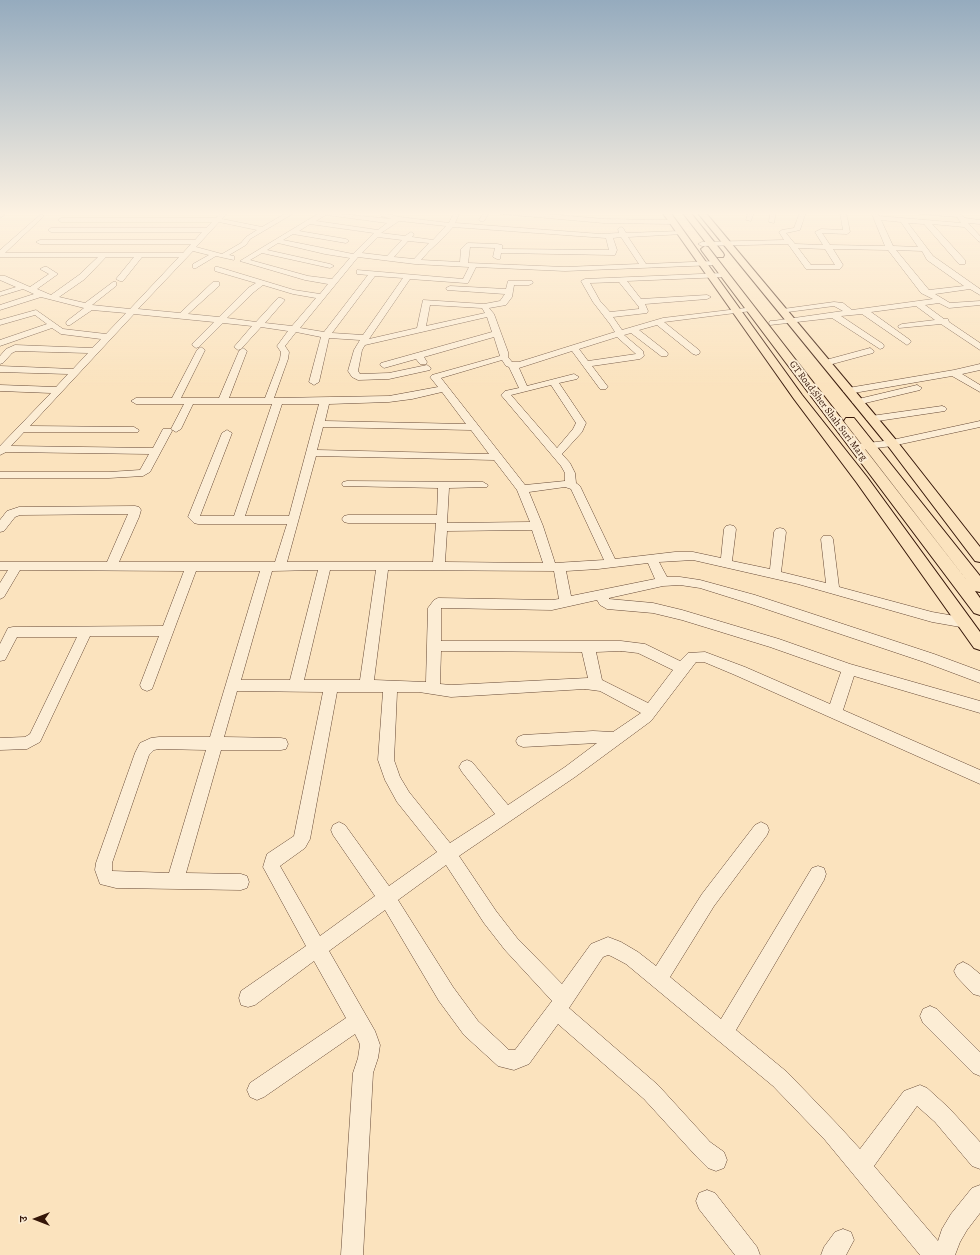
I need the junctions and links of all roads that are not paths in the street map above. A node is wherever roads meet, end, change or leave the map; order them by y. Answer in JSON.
{"nodes":[{"id":1,"x":48,"y":271,"type":"edge"},
{"id":2,"x":88,"y":271,"type":"edge"},
{"id":3,"x":127,"y":271,"type":"edge"},
{"id":4,"x":170,"y":271,"type":"edge"},
{"id":5,"x":223,"y":271,"type":"edge"},
{"id":6,"x":280,"y":271,"type":"edge"},
{"id":7,"x":343,"y":271,"type":"edge"},
{"id":8,"x":471,"y":271,"type":"edge"},
{"id":9,"x":708,"y":271,"type":"edge"},
{"id":10,"x":721,"y":271,"type":"edge"},
{"id":11,"x":729,"y":271,"type":"edge"},
{"id":12,"x":748,"y":271,"type":"edge"},
{"id":13,"x":907,"y":271,"type":"edge"},
{"id":14,"x":947,"y":271,"type":"edge"},
{"id":15,"x":360,"y":272,"type":"dead end"},
{"id":16,"x":373,"y":273,"type":"junction"},
{"id":17,"x":724,"y":275,"type":"junction"},
{"id":18,"x":408,"y":276,"type":"junction"},
{"id":19,"x":711,"y":276,"type":"junction"},
{"id":20,"x":2,"y":278,"type":"dead end"},
{"id":21,"x":120,"y":279,"type":"dead end"},
{"id":22,"x":622,"y":280,"type":"junction"},
{"id":23,"x":465,"y":281,"type":"junction"},
{"id":24,"x":333,"y":282,"type":"junction"},
{"id":25,"x":262,"y":283,"type":"junction"},
{"id":26,"x":529,"y":283,"type":"dead end"},
{"id":27,"x":113,"y":284,"type":"dead end"},
{"id":28,"x":216,"y":284,"type":"dead end"},
{"id":29,"x":402,"y":284,"type":"junction"},
{"id":30,"x":23,"y":287,"type":"junction"},
{"id":31,"x":971,"y":287,"type":"junction"},
{"id":32,"x":461,"y":289,"type":"junction"},
{"id":33,"x":31,"y":290,"type":"junction"},
{"id":34,"x":509,"y":292,"type":"junction"},
{"id":35,"x":927,"y":293,"type":"junction"},
{"id":36,"x":980,"y":293,"type":"edge"},
{"id":37,"x":0,"y":294,"type":"edge"},
{"id":38,"x":41,"y":294,"type":"junction"},
{"id":39,"x":320,"y":296,"type":"junction"},
{"id":40,"x":707,"y":297,"type":"dead end"},
{"id":41,"x":53,"y":298,"type":"junction"},
{"id":42,"x":281,"y":300,"type":"dead end"},
{"id":43,"x":939,"y":301,"type":"junction"},
{"id":44,"x":639,"y":302,"type":"junction"},
{"id":45,"x":980,"y":303,"type":"edge"},
{"id":46,"x":918,"y":304,"type":"junction"},
{"id":47,"x":88,"y":306,"type":"junction"},
{"id":48,"x":484,"y":306,"type":"junction"},
{"id":49,"x":0,"y":308,"type":"edge"},
{"id":50,"x":751,"y":309,"type":"junction"},
{"id":51,"x":736,"y":310,"type":"junction"},
{"id":52,"x":133,"y":311,"type":"junction"},
{"id":53,"x":783,"y":311,"type":"junction"},
{"id":54,"x":865,"y":312,"type":"junction"},
{"id":55,"x":851,"y":313,"type":"junction"},
{"id":56,"x":490,"y":314,"type":"junction"},
{"id":57,"x":183,"y":315,"type":"junction"},
{"id":58,"x":608,"y":315,"type":"junction"},
{"id":59,"x":835,"y":316,"type":"junction"},
{"id":60,"x":221,"y":320,"type":"junction"},
{"id":61,"x":791,"y":321,"type":"junction"},
{"id":62,"x":945,"y":321,"type":"junction"},
{"id":63,"x":659,"y":322,"type":"junction"},
{"id":64,"x":0,"y":323,"type":"edge"},
{"id":65,"x":70,"y":323,"type":"dead end"},
{"id":66,"x":773,"y":323,"type":"junction"},
{"id":67,"x":258,"y":324,"type":"junction"},
{"id":68,"x":53,"y":325,"type":"junction"},
{"id":69,"x":902,"y":326,"type":"dead end"},
{"id":70,"x":294,"y":328,"type":"junction"},
{"id":71,"x":421,"y":329,"type":"junction"},
{"id":72,"x":633,"y":330,"type":"junction"},
{"id":73,"x":497,"y":333,"type":"junction"},
{"id":74,"x":326,"y":334,"type":"junction"},
{"id":75,"x":621,"y":334,"type":"junction"},
{"id":76,"x":108,"y":337,"type":"junction"},
{"id":77,"x":364,"y":340,"type":"junction"},
{"id":78,"x":908,"y":342,"type":"dead end"},
{"id":79,"x":0,"y":343,"type":"edge"},
{"id":80,"x":880,"y":346,"type":"dead end"},
{"id":81,"x":980,"y":347,"type":"edge"},
{"id":82,"x":574,"y":348,"type":"junction"},
{"id":83,"x":95,"y":351,"type":"junction"},
{"id":84,"x":870,"y":351,"type":"dead end"},
{"id":85,"x":696,"y":352,"type":"dead end"},
{"id":86,"x":664,"y":354,"type":"dead end"},
{"id":87,"x":418,"y":356,"type":"junction"},
{"id":88,"x":504,"y":357,"type":"junction"},
{"id":89,"x":0,"y":361,"type":"edge"},
{"id":90,"x":825,"y":363,"type":"junction"},
{"id":91,"x":586,"y":364,"type":"junction"},
{"id":92,"x":513,"y":365,"type":"junction"},
{"id":93,"x":384,"y":366,"type":"dead end"},
{"id":94,"x":980,"y":367,"type":"edge"},
{"id":95,"x":427,"y":368,"type":"junction"},
{"id":96,"x":0,"y":369,"type":"edge"},
{"id":97,"x":75,"y":372,"type":"junction"},
{"id":98,"x":954,"y":373,"type":"junction"},
{"id":99,"x":435,"y":377,"type":"junction"},
{"id":100,"x":574,"y":377,"type":"dead end"},
{"id":101,"x":314,"y":382,"type":"dead end"},
{"id":102,"x":554,"y":382,"type":"junction"},
{"id":103,"x":603,"y":387,"type":"dead end"},
{"id":104,"x":0,"y":388,"type":"edge"},
{"id":105,"x":917,"y":388,"type":"dead end"},
{"id":106,"x":443,"y":389,"type":"junction"},
{"id":107,"x":524,"y":389,"type":"junction"},
{"id":108,"x":980,"y":389,"type":"edge"},
{"id":109,"x":58,"y":390,"type":"junction"},
{"id":110,"x":848,"y":391,"type":"junction"},
{"id":111,"x":136,"y":400,"type":"dead end"},
{"id":112,"x":175,"y":401,"type":"junction"},
{"id":113,"x":190,"y":401,"type":"junction"},
{"id":114,"x":223,"y":401,"type":"junction"},
{"id":115,"x":273,"y":401,"type":"junction"},
{"id":116,"x":326,"y":401,"type":"junction"},
{"id":117,"x":857,"y":402,"type":"junction"},
{"id":118,"x":942,"y":410,"type":"dead end"},
{"id":119,"x":871,"y":419,"type":"junction"},
{"id":120,"x":320,"y":424,"type":"junction"},
{"id":121,"x":980,"y":424,"type":"edge"},
{"id":122,"x":474,"y":427,"type":"junction"},
{"id":123,"x":21,"y":429,"type":"junction"},
{"id":124,"x":134,"y":430,"type":"dead end"},
{"id":125,"x":227,"y":433,"type":"dead end"},
{"id":126,"x":892,"y":443,"type":"junction"},
{"id":127,"x":869,"y":446,"type":"junction"},
{"id":128,"x":856,"y":447,"type":"junction"},
{"id":129,"x":1,"y":451,"type":"edge"},
{"id":130,"x":157,"y":451,"type":"junction"},
{"id":131,"x":312,"y":453,"type":"junction"},
{"id":132,"x":557,"y":454,"type":"junction"},
{"id":133,"x":497,"y":457,"type":"junction"},
{"id":134,"x":0,"y":475,"type":"edge"},
{"id":135,"x":347,"y":484,"type":"dead end"},
{"id":136,"x":571,"y":484,"type":"junction"},
{"id":137,"x":444,"y":485,"type":"junction"},
{"id":138,"x":483,"y":485,"type":"dead end"},
{"id":139,"x":522,"y":489,"type":"junction"},
{"id":140,"x":348,"y":519,"type":"dead end"},
{"id":141,"x":238,"y":520,"type":"junction"},
{"id":142,"x":294,"y":520,"type":"junction"},
{"id":143,"x":441,"y":523,"type":"junction"},
{"id":144,"x":537,"y":526,"type":"junction"},
{"id":145,"x":0,"y":528,"type":"edge"},
{"id":146,"x":730,"y":529,"type":"dead end"},
{"id":147,"x":780,"y":532,"type":"dead end"},
{"id":148,"x":827,"y":539,"type":"dead end"},
{"id":149,"x":980,"y":557,"type":"edge"},
{"id":150,"x":651,"y":558,"type":"junction"},
{"id":151,"x":611,"y":563,"type":"junction"},
{"id":152,"x":726,"y":563,"type":"junction"},
{"id":153,"x":0,"y":566,"type":"edge"},
{"id":154,"x":16,"y":566,"type":"junction"},
{"id":155,"x":274,"y":566,"type":"junction"},
{"id":156,"x":325,"y":566,"type":"junction"},
{"id":157,"x":383,"y":566,"type":"junction"},
{"id":158,"x":111,"y":567,"type":"junction"},
{"id":159,"x":192,"y":567,"type":"junction"},
{"id":160,"x":439,"y":567,"type":"junction"},
{"id":161,"x":554,"y":567,"type":"junction"},
{"id":162,"x":775,"y":574,"type":"junction"},
{"id":163,"x":663,"y":582,"type":"junction"},
{"id":164,"x":980,"y":587,"type":"edge"},
{"id":165,"x":833,"y":590,"type":"junction"},
{"id":166,"x":0,"y":594,"type":"edge"},
{"id":167,"x":601,"y":594,"type":"junction"},
{"id":168,"x":566,"y":603,"type":"junction"},
{"id":169,"x":980,"y":609,"type":"edge"},
{"id":170,"x":966,"y":623,"type":"junction"},
{"id":171,"x":167,"y":631,"type":"junction"},
{"id":172,"x":0,"y":632,"type":"edge"},
{"id":173,"x":14,"y":632,"type":"junction"},
{"id":174,"x":86,"y":632,"type":"junction"},
{"id":175,"x":980,"y":644,"type":"edge"},
{"id":176,"x":434,"y":646,"type":"junction"},
{"id":177,"x":588,"y":647,"type":"junction"},
{"id":178,"x":0,"y":656,"type":"edge"},
{"id":179,"x":682,"y":668,"type":"junction"},
{"id":180,"x":849,"y":669,"type":"junction"},
{"id":181,"x":980,"y":677,"type":"edge"},
{"id":182,"x":147,"y":684,"type":"dead end"},
{"id":183,"x":596,"y":684,"type":"junction"},
{"id":184,"x":232,"y":685,"type":"junction"},
{"id":185,"x":296,"y":686,"type":"junction"},
{"id":186,"x":331,"y":686,"type":"junction"},
{"id":187,"x":366,"y":686,"type":"junction"},
{"id":188,"x":390,"y":686,"type":"junction"},
{"id":189,"x":433,"y":688,"type":"junction"},
{"id":190,"x":980,"y":707,"type":"edge"},
{"id":191,"x":650,"y":711,"type":"junction"},
{"id":192,"x":835,"y":712,"type":"junction"},
{"id":193,"x":615,"y":738,"type":"junction"},
{"id":194,"x":523,"y":741,"type":"dead end"},
{"id":195,"x":0,"y":744,"type":"edge"},
{"id":196,"x":214,"y":744,"type":"junction"},
{"id":197,"x":281,"y":744,"type":"dead end"},
{"id":198,"x":467,"y":767,"type":"dead end"},
{"id":199,"x":980,"y":777,"type":"edge"},
{"id":200,"x":506,"y":815,"type":"junction"},
{"id":201,"x":340,"y":830,"type":"dead end"},
{"id":202,"x":761,"y":830,"type":"dead end"},
{"id":203,"x":448,"y":854,"type":"junction"},
{"id":204,"x":818,"y":874,"type":"dead end"},
{"id":205,"x":175,"y":880,"type":"junction"},
{"id":206,"x":241,"y":882,"type":"dead end"},
{"id":207,"x":387,"y":898,"type":"junction"},
{"id":208,"x":318,"y":947,"type":"junction"},
{"id":209,"x":963,"y":971,"type":"dead end"},
{"id":210,"x":658,"y":979,"type":"junction"},
{"id":211,"x":980,"y":987,"type":"edge"},
{"id":212,"x":248,"y":998,"type":"dead end"},
{"id":213,"x":560,"y":1005,"type":"junction"},
{"id":214,"x":930,"y":1016,"type":"dead end"},
{"id":215,"x":358,"y":1021,"type":"junction"},
{"id":216,"x":724,"y":1032,"type":"junction"},
{"id":217,"x":980,"y":1066,"type":"edge"},
{"id":218,"x":257,"y":1090,"type":"dead end"},
{"id":219,"x":980,"y":1158,"type":"edge"},
{"id":220,"x":716,"y":1160,"type":"dead end"},
{"id":221,"x":861,"y":1165,"type":"junction"},
{"id":222,"x":980,"y":1196,"type":"edge"},
{"id":223,"x":707,"y":1201,"type":"dead end"},
{"id":224,"x":352,"y":1255,"type":"edge"},
{"id":225,"x":749,"y":1255,"type":"edge"},
{"id":226,"x":935,"y":1255,"type":"edge"},
{"id":227,"x":944,"y":1255,"type":"edge"}],
"edges":[{"from":1,"to":33,"type":"street"},
{"from":2,"to":41,"type":"street"},
{"from":3,"to":21,"type":"street"},
{"from":4,"to":52,"type":"street"},
{"from":5,"to":25,"type":"street"},
{"from":6,"to":24,"type":"street"},
{"from":7,"to":24,"type":"street"},
{"from":8,"to":23,"type":"street"},
{"from":9,"to":19,"type":"main road"},
{"from":10,"to":17,"type":"main road","name":"GT Road;Sher Shah Suri Marg"},
{"from":11,"to":66,"type":"main road","name":"GT Road;Sher Shah Suri Marg"},
{"from":12,"to":53,"type":"main road"},
{"from":13,"to":35,"type":"street"},
{"from":14,"to":31,"type":"street"},
{"from":15,"to":16,"type":"street"},
{"from":16,"to":18,"type":"street"},
{"from":16,"to":74,"type":"street"},
{"from":17,"to":19,"type":"street"},
{"from":17,"to":50,"type":"main road","name":"GT Road;Sher Shah Suri Marg"},
{"from":18,"to":23,"type":"street"},
{"from":18,"to":29,"type":"street"},
{"from":19,"to":22,"type":"street"},
{"from":19,"to":51,"type":"main road"},
{"from":20,"to":30,"type":"street"},
{"from":22,"to":44,"type":"street"},
{"from":22,"to":58,"type":"street"},
{"from":23,"to":32,"type":"street"},
{"from":24,"to":39,"type":"street"},
{"from":25,"to":39,"type":"street"},
{"from":25,"to":60,"type":"street"},
{"from":26,"to":34,"type":"street"},
{"from":27,"to":47,"type":"street"},
{"from":28,"to":57,"type":"street"},
{"from":29,"to":32,"type":"street"},
{"from":29,"to":77,"type":"street"},
{"from":30,"to":33,"type":"street"},
{"from":30,"to":37,"type":"street"},
{"from":31,"to":35,"type":"street"},
{"from":31,"to":36,"type":"street"},
{"from":32,"to":34,"type":"street"},
{"from":33,"to":38,"type":"street"},
{"from":34,"to":48,"type":"street"},
{"from":35,"to":43,"type":"street"},
{"from":38,"to":41,"type":"street"},
{"from":38,"to":49,"type":"street"},
{"from":39,"to":70,"type":"street"},
{"from":40,"to":44,"type":"street"},
{"from":41,"to":47,"type":"street"},
{"from":42,"to":67,"type":"street"},
{"from":43,"to":45,"type":"street"},
{"from":43,"to":46,"type":"street"},
{"from":44,"to":58,"type":"street"},
{"from":46,"to":54,"type":"street"},
{"from":46,"to":62,"type":"street"},
{"from":47,"to":52,"type":"street"},
{"from":47,"to":65,"type":"street"},
{"from":48,"to":56,"type":"street"},
{"from":48,"to":71,"type":"street"},
{"from":50,"to":51,"type":"street"},
{"from":50,"to":128,"type":"main road","name":"GT Road;Sher Shah Suri Marg"},
{"from":51,"to":63,"type":"street"},
{"from":51,"to":170,"type":"main road"},
{"from":52,"to":57,"type":"street"},
{"from":52,"to":76,"type":"street"},
{"from":53,"to":55,"type":"street"},
{"from":53,"to":61,"type":"main road"},
{"from":54,"to":55,"type":"street"},
{"from":54,"to":78,"type":"street"},
{"from":55,"to":59,"type":"street"},
{"from":56,"to":71,"type":"street"},
{"from":56,"to":73,"type":"street"},
{"from":57,"to":60,"type":"street"},
{"from":58,"to":75,"type":"street"},
{"from":59,"to":61,"type":"street"},
{"from":59,"to":80,"type":"street"},
{"from":60,"to":67,"type":"street"},
{"from":60,"to":112,"type":"street"},
{"from":61,"to":66,"type":"street"},
{"from":61,"to":90,"type":"main road"},
{"from":62,"to":69,"type":"street"},
{"from":62,"to":81,"type":"street"},
{"from":63,"to":72,"type":"street"},
{"from":63,"to":85,"type":"street"},
{"from":64,"to":68,"type":"street"},
{"from":66,"to":127,"type":"main road","name":"GT Road;Sher Shah Suri Marg"},
{"from":67,"to":70,"type":"street"},
{"from":67,"to":114,"type":"street"},
{"from":68,"to":76,"type":"street"},
{"from":68,"to":79,"type":"street"},
{"from":70,"to":74,"type":"street"},
{"from":70,"to":115,"type":"street"},
{"from":71,"to":77,"type":"street"},
{"from":72,"to":75,"type":"street"},
{"from":72,"to":86,"type":"street"},
{"from":73,"to":87,"type":"street"},
{"from":73,"to":88,"type":"street"},
{"from":74,"to":77,"type":"street"},
{"from":74,"to":101,"type":"street"},
{"from":75,"to":82,"type":"street"},
{"from":75,"to":91,"type":"street"},
{"from":76,"to":83,"type":"street"},
{"from":77,"to":95,"type":"street"},
{"from":82,"to":91,"type":"street"},
{"from":82,"to":92,"type":"street"},
{"from":83,"to":89,"type":"street"},
{"from":83,"to":97,"type":"street"},
{"from":84,"to":90,"type":"street"},
{"from":87,"to":93,"type":"street"},
{"from":87,"to":95,"type":"street"},
{"from":88,"to":92,"type":"street"},
{"from":88,"to":99,"type":"street"},
{"from":90,"to":110,"type":"main road"},
{"from":91,"to":103,"type":"street"},
{"from":92,"to":107,"type":"street"},
{"from":94,"to":98,"type":"street"},
{"from":95,"to":99,"type":"street"},
{"from":96,"to":97,"type":"street"},
{"from":97,"to":109,"type":"street"},
{"from":98,"to":108,"type":"street"},
{"from":98,"to":110,"type":"street"},
{"from":99,"to":106,"type":"street"},
{"from":100,"to":102,"type":"street"},
{"from":102,"to":107,"type":"street"},
{"from":102,"to":132,"type":"street"},
{"from":104,"to":109,"type":"street"},
{"from":105,"to":117,"type":"street"},
{"from":106,"to":116,"type":"street"},
{"from":106,"to":122,"type":"street"},
{"from":107,"to":132,"type":"street"},
{"from":109,"to":123,"type":"street"},
{"from":110,"to":117,"type":"main road"},
{"from":111,"to":112,"type":"street"},
{"from":112,"to":113,"type":"street"},
{"from":113,"to":114,"type":"street"},
{"from":113,"to":130,"type":"street"},
{"from":114,"to":115,"type":"street"},
{"from":115,"to":116,"type":"street"},
{"from":115,"to":141,"type":"street"},
{"from":116,"to":120,"type":"street"},
{"from":117,"to":119,"type":"main road"},
{"from":118,"to":119,"type":"street"},
{"from":119,"to":126,"type":"main road"},
{"from":120,"to":122,"type":"street"},
{"from":120,"to":131,"type":"street"},
{"from":121,"to":126,"type":"street"},
{"from":122,"to":133,"type":"street"},
{"from":123,"to":124,"type":"street"},
{"from":123,"to":129,"type":"street"},
{"from":125,"to":141,"type":"street"},
{"from":126,"to":127,"type":"street"},
{"from":126,"to":149,"type":"main road"},
{"from":127,"to":128,"type":"street"},
{"from":127,"to":164,"type":"main road","name":"GT Road;Sher Shah Suri Marg"},
{"from":128,"to":169,"type":"main road","name":"GT Road;Sher Shah Suri Marg"},
{"from":129,"to":130,"type":"street"},
{"from":130,"to":134,"type":"street"},
{"from":131,"to":133,"type":"street"},
{"from":131,"to":142,"type":"street"},
{"from":132,"to":136,"type":"street"},
{"from":133,"to":139,"type":"street"},
{"from":135,"to":137,"type":"street"},
{"from":136,"to":139,"type":"street"},
{"from":136,"to":151,"type":"street"},
{"from":137,"to":138,"type":"street"},
{"from":137,"to":143,"type":"street"},
{"from":139,"to":144,"type":"street"},
{"from":140,"to":143,"type":"street"},
{"from":141,"to":142,"type":"street"},
{"from":142,"to":155,"type":"street"},
{"from":143,"to":144,"type":"street"},
{"from":143,"to":160,"type":"street"},
{"from":144,"to":161,"type":"street"},
{"from":145,"to":158,"type":"street"},
{"from":146,"to":152,"type":"street"},
{"from":147,"to":162,"type":"street"},
{"from":148,"to":165,"type":"street"},
{"from":150,"to":151,"type":"street"},
{"from":150,"to":152,"type":"street"},
{"from":150,"to":163,"type":"street"},
{"from":151,"to":161,"type":"street"},
{"from":152,"to":162,"type":"street"},
{"from":153,"to":154,"type":"street"},
{"from":154,"to":158,"type":"street"},
{"from":154,"to":166,"type":"street"},
{"from":155,"to":156,"type":"street"},
{"from":155,"to":159,"type":"street"},
{"from":155,"to":184,"type":"street"},
{"from":156,"to":157,"type":"street"},
{"from":156,"to":185,"type":"street"},
{"from":157,"to":160,"type":"street"},
{"from":157,"to":187,"type":"street"},
{"from":158,"to":159,"type":"street"},
{"from":159,"to":171,"type":"street"},
{"from":160,"to":161,"type":"street"},
{"from":161,"to":168,"type":"street"},
{"from":162,"to":165,"type":"street"},
{"from":163,"to":167,"type":"street"},
{"from":163,"to":181,"type":"street"},
{"from":165,"to":170,"type":"street"},
{"from":167,"to":168,"type":"street"},
{"from":167,"to":180,"type":"street"},
{"from":168,"to":176,"type":"street"},
{"from":170,"to":175,"type":"main road"},
{"from":171,"to":174,"type":"street"},
{"from":171,"to":182,"type":"street"},
{"from":172,"to":173,"type":"street"},
{"from":173,"to":174,"type":"street"},
{"from":173,"to":178,"type":"street"},
{"from":174,"to":195,"type":"street"},
{"from":176,"to":177,"type":"street"},
{"from":176,"to":189,"type":"street"},
{"from":177,"to":179,"type":"street"},
{"from":177,"to":183,"type":"street"},
{"from":179,"to":191,"type":"street"},
{"from":179,"to":192,"type":"street"},
{"from":180,"to":190,"type":"street"},
{"from":180,"to":192,"type":"street"},
{"from":183,"to":189,"type":"street"},
{"from":183,"to":191,"type":"street"},
{"from":184,"to":185,"type":"street"},
{"from":184,"to":196,"type":"street"},
{"from":185,"to":186,"type":"street"},
{"from":186,"to":187,"type":"street"},
{"from":186,"to":208,"type":"street"},
{"from":187,"to":188,"type":"street"},
{"from":188,"to":189,"type":"street"},
{"from":188,"to":203,"type":"street"},
{"from":191,"to":193,"type":"street"},
{"from":192,"to":199,"type":"street"},
{"from":193,"to":194,"type":"street"},
{"from":193,"to":200,"type":"street"},
{"from":196,"to":197,"type":"street"},
{"from":196,"to":205,"type":"street"},
{"from":196,"to":205,"type":"street"},
{"from":198,"to":200,"type":"street"},
{"from":200,"to":203,"type":"street"},
{"from":201,"to":207,"type":"street"},
{"from":202,"to":210,"type":"street"},
{"from":203,"to":207,"type":"street"},
{"from":203,"to":213,"type":"street"},
{"from":204,"to":216,"type":"street"},
{"from":205,"to":206,"type":"street"},
{"from":207,"to":208,"type":"street"},
{"from":207,"to":213,"type":"street"},
{"from":208,"to":212,"type":"street"},
{"from":208,"to":215,"type":"street"},
{"from":209,"to":211,"type":"street"},
{"from":210,"to":213,"type":"street"},
{"from":210,"to":216,"type":"street"},
{"from":213,"to":220,"type":"street"},
{"from":214,"to":217,"type":"street"},
{"from":215,"to":218,"type":"street"},
{"from":215,"to":224,"type":"street"},
{"from":216,"to":221,"type":"street"},
{"from":219,"to":221,"type":"street"},
{"from":221,"to":226,"type":"street"},
{"from":222,"to":227,"type":"street"},
{"from":223,"to":225,"type":"street"}]}
